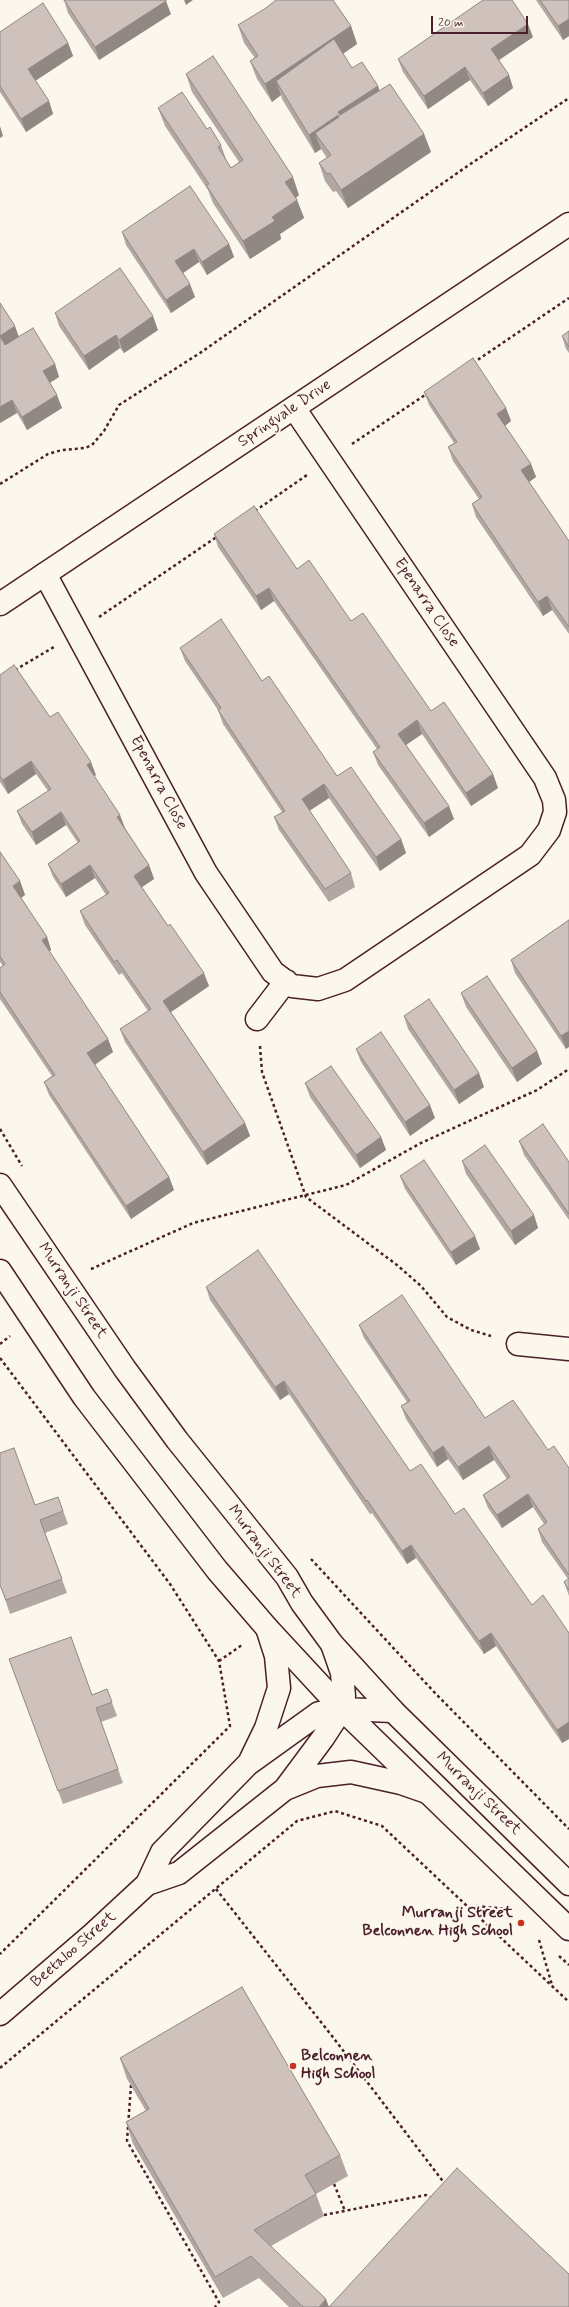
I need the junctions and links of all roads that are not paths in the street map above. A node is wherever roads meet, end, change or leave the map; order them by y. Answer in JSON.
{"nodes":[{"id":1,"x":569,"y":224,"type":"edge"},
{"id":2,"x":294,"y":408,"type":"junction"},
{"id":3,"x":45,"y":574,"type":"junction"},
{"id":4,"x":0,"y":604,"type":"edge"},
{"id":5,"x":561,"y":800,"type":"edge"},
{"id":6,"x":286,"y":981,"type":"junction"},
{"id":7,"x":257,"y":1020,"type":"road end"},
{"id":8,"x":0,"y":1185,"type":"edge"},
{"id":9,"x":0,"y":1272,"type":"edge"},
{"id":10,"x":518,"y":1344,"type":"road end"},
{"id":11,"x":569,"y":1349,"type":"edge"},
{"id":12,"x":267,"y":1628,"type":"junction"},
{"id":13,"x":332,"y":1644,"type":"junction"},
{"id":14,"x":342,"y":1709,"type":"junction"},
{"id":15,"x":393,"y":1711,"type":"junction"},
{"id":16,"x":248,"y":1764,"type":"junction"},
{"id":17,"x":285,"y":1789,"type":"junction"},
{"id":18,"x":427,"y":1792,"type":"junction"},
{"id":19,"x":147,"y":1884,"type":"junction"},
{"id":20,"x":569,"y":1884,"type":"edge"},
{"id":21,"x":569,"y":1929,"type":"edge"},
{"id":22,"x":0,"y":2014,"type":"edge"}],
"edges":[{"from":1,"to":2,"type":"street","name":"Springvale Drive"},
{"from":2,"to":3,"type":"street","name":"Springvale Drive"},
{"from":2,"to":5,"type":"street","name":"Epenarra Close"},
{"from":3,"to":4,"type":"street","name":"Springvale Drive"},
{"from":3,"to":6,"type":"street","name":"Epenarra Close"},
{"from":5,"to":6,"type":"street","name":"Epenarra Close"},
{"from":6,"to":7,"type":"street"},
{"from":8,"to":13,"type":"street","name":"Murranji Street"},
{"from":9,"to":12,"type":"street"},
{"from":10,"to":11,"type":"street"},
{"from":12,"to":14,"type":"street"},
{"from":12,"to":16,"type":"street","name":"Beetaloo Street"},
{"from":13,"to":14,"type":"street","name":"Beetaloo Street"},
{"from":13,"to":15,"type":"street","name":"Murranji Street"},
{"from":14,"to":15,"type":"street","name":"Beetaloo Street"},
{"from":14,"to":16,"type":"street","name":"Beetaloo Street"},
{"from":14,"to":17,"type":"street","name":"Beetaloo Street"},
{"from":14,"to":18,"type":"street"},
{"from":15,"to":20,"type":"street","name":"Murranji Street"},
{"from":16,"to":19,"type":"street","name":"Beetaloo Street"},
{"from":17,"to":18,"type":"street","name":"Beetaloo Street"},
{"from":17,"to":19,"type":"street","name":"Beetaloo Street"},
{"from":18,"to":21,"type":"street"},
{"from":19,"to":22,"type":"street","name":"Beetaloo Street"}]}
